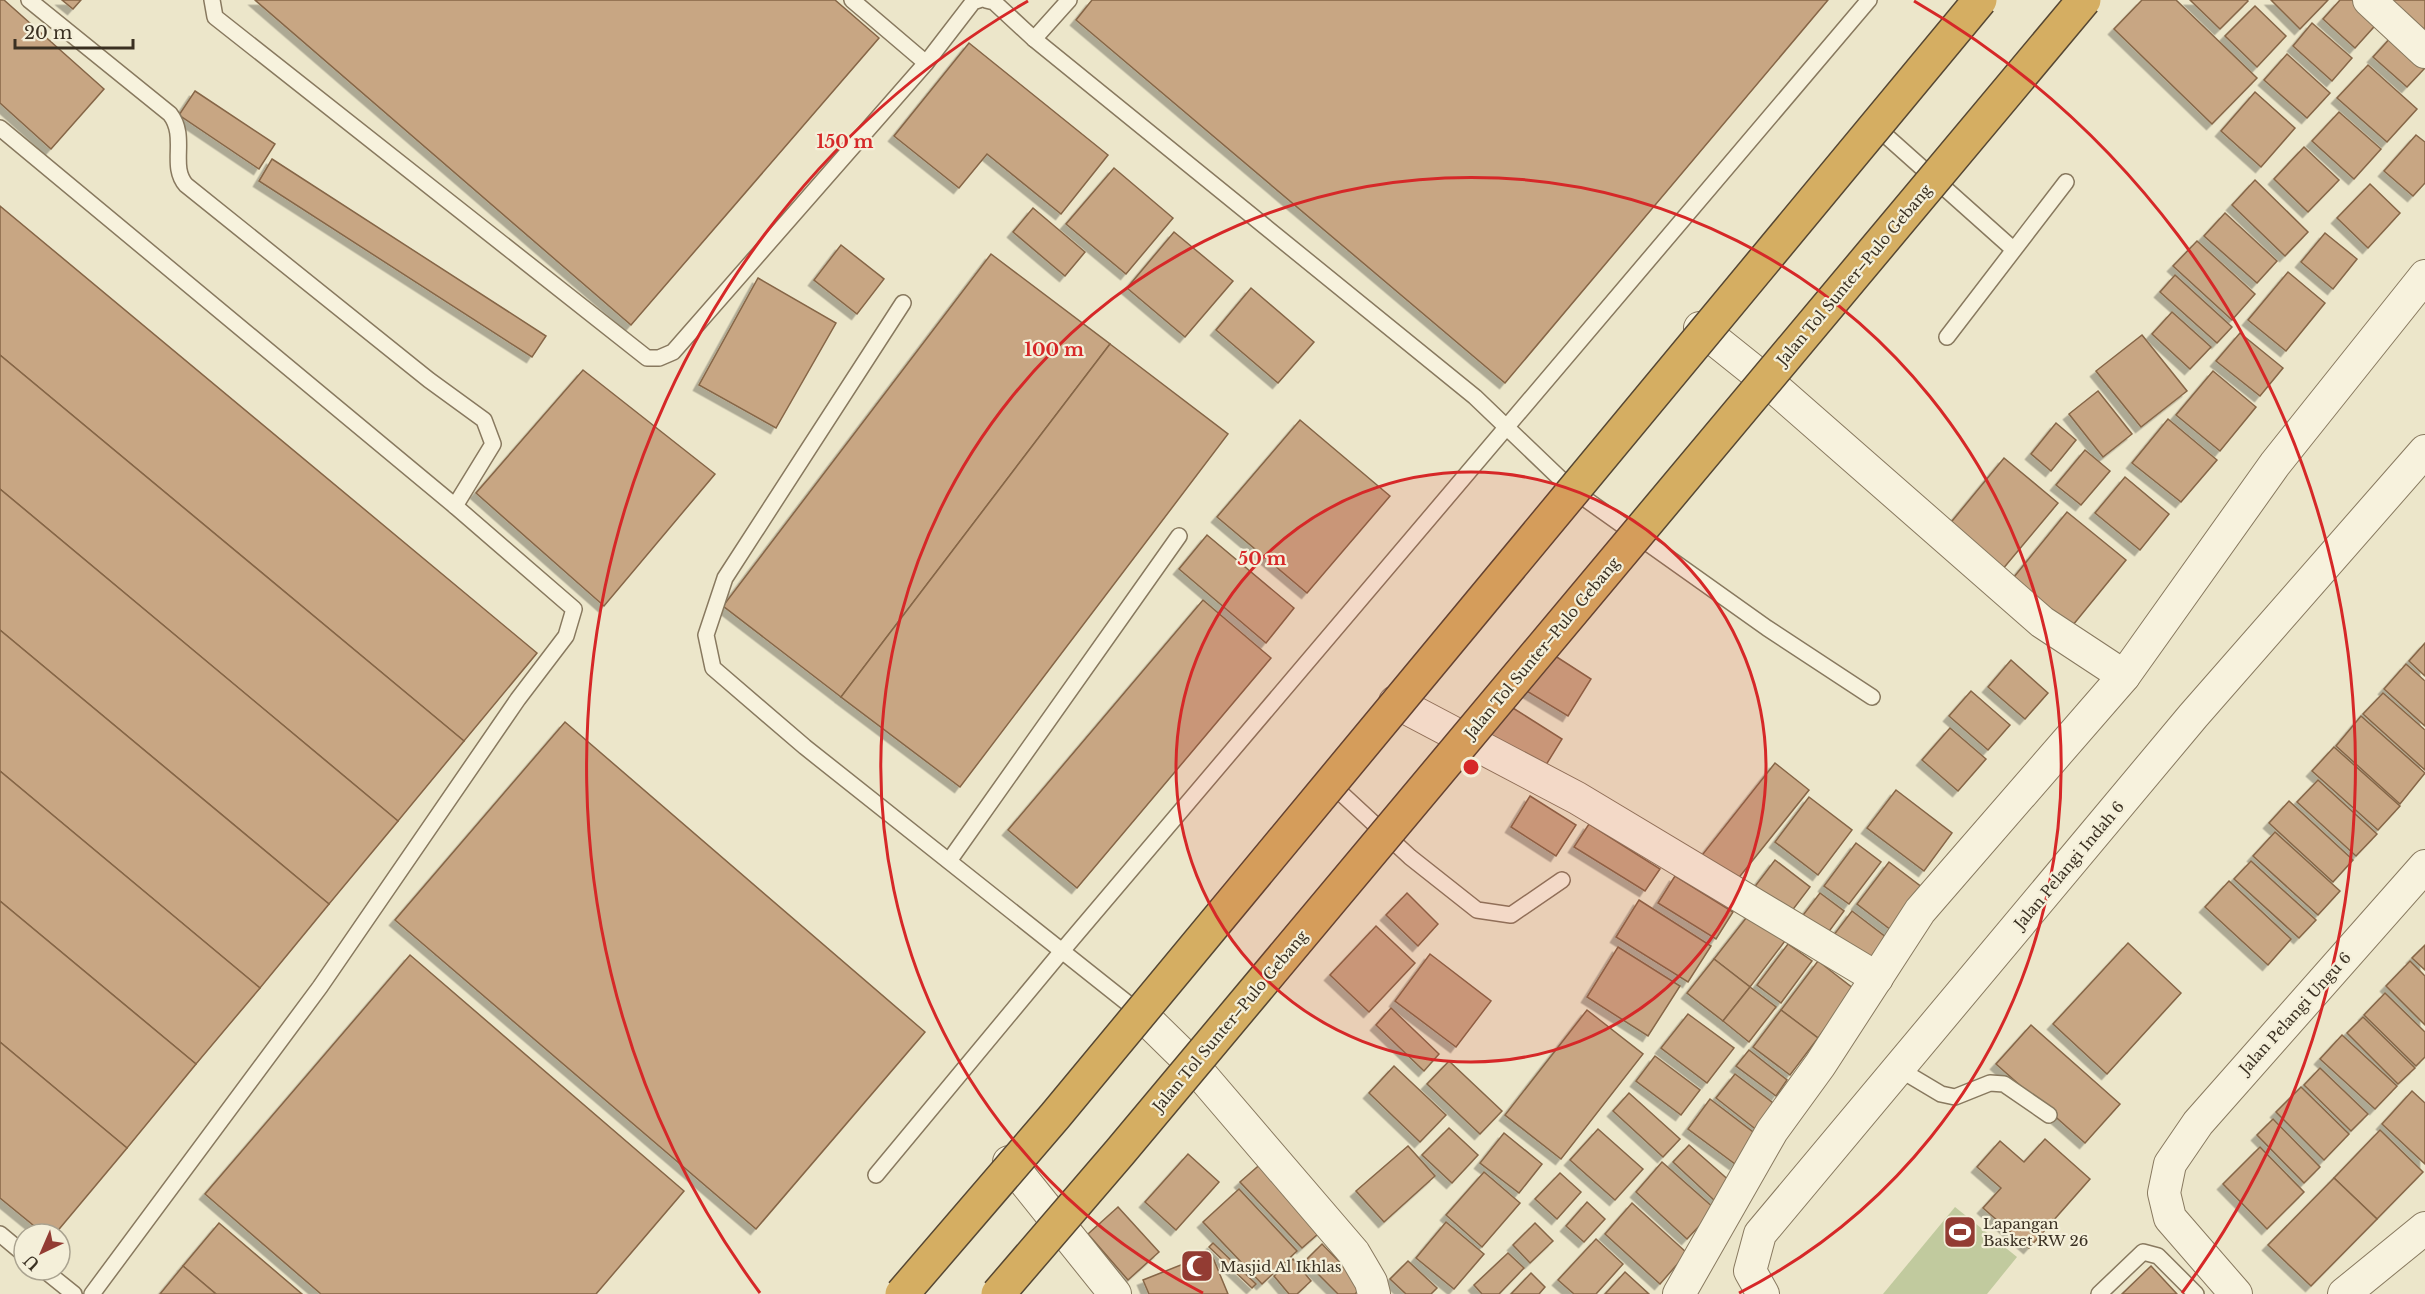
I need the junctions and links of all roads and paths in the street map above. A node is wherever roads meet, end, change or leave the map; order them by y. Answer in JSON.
{"nodes":[{"id":1,"x":28,"y":0,"type":"edge"},
{"id":2,"x":212,"y":0,"type":"edge"},
{"id":3,"x":852,"y":0,"type":"edge"},
{"id":4,"x":979,"y":0,"type":"edge"},
{"id":5,"x":986,"y":0,"type":"edge"},
{"id":6,"x":1069,"y":0,"type":"edge"},
{"id":7,"x":1869,"y":0,"type":"edge"},
{"id":8,"x":1980,"y":0,"type":"edge"},
{"id":9,"x":2084,"y":0,"type":"edge"},
{"id":10,"x":2369,"y":0,"type":"edge"},
{"id":11,"x":1034,"y":39,"type":"junction"},
{"id":12,"x":2425,"y":52,"type":"edge"},
{"id":13,"x":926,"y":63,"type":"junction"},
{"id":14,"x":1870,"y":121,"type":"dead end"},
{"id":15,"x":0,"y":128,"type":"edge"},
{"id":16,"x":2066,"y":182,"type":"dead end"},
{"id":17,"x":2013,"y":249,"type":"junction"},
{"id":18,"x":2425,"y":276,"type":"edge"},
{"id":19,"x":903,"y":303,"type":"dead end"},
{"id":20,"x":1700,"y":328,"type":"dead end"},
{"id":21,"x":1947,"y":337,"type":"dead end"},
{"id":22,"x":1507,"y":428,"type":"junction"},
{"id":23,"x":2425,"y":451,"type":"edge"},
{"id":24,"x":455,"y":506,"type":"junction"},
{"id":25,"x":1179,"y":536,"type":"dead end"},
{"id":26,"x":2124,"y":676,"type":"junction"},
{"id":27,"x":1872,"y":697,"type":"dead end"},
{"id":28,"x":1395,"y":702,"type":"dead end"},
{"id":29,"x":1329,"y":782,"type":"dead end"},
{"id":30,"x":949,"y":861,"type":"junction"},
{"id":31,"x":2425,"y":866,"type":"edge"},
{"id":32,"x":1562,"y":879,"type":"dead end"},
{"id":33,"x":1062,"y":951,"type":"junction"},
{"id":34,"x":1877,"y":978,"type":"junction"},
{"id":35,"x":1140,"y":1013,"type":"joint"},
{"id":36,"x":1899,"y":1069,"type":"junction"},
{"id":37,"x":2049,"y":1114,"type":"dead end"},
{"id":38,"x":1009,"y":1162,"type":"dead end"},
{"id":39,"x":876,"y":1175,"type":"dead end"},
{"id":40,"x":2425,"y":1228,"type":"edge"},
{"id":41,"x":0,"y":1234,"type":"edge"},
{"id":42,"x":12,"y":1244,"type":"edge"},
{"id":43,"x":59,"y":1282,"type":"edge"},
{"id":44,"x":74,"y":1294,"type":"edge"},
{"id":45,"x":92,"y":1294,"type":"edge"},
{"id":46,"x":902,"y":1294,"type":"edge"},
{"id":47,"x":998,"y":1294,"type":"edge"},
{"id":48,"x":1115,"y":1294,"type":"edge"},
{"id":49,"x":1374,"y":1294,"type":"edge"},
{"id":50,"x":1679,"y":1294,"type":"edge"},
{"id":51,"x":1763,"y":1294,"type":"edge"},
{"id":52,"x":2099,"y":1294,"type":"edge"},
{"id":53,"x":2196,"y":1294,"type":"edge"},
{"id":54,"x":2236,"y":1294,"type":"edge"},
{"id":55,"x":2344,"y":1294,"type":"edge"}],
"edges":[{"from":1,"to":24,"type":"lane"},
{"from":2,"to":13,"type":"lane"},
{"from":3,"to":13,"type":"lane"},
{"from":4,"to":13,"type":"lane"},
{"from":5,"to":11,"type":"lane"},
{"from":6,"to":11,"type":"lane"},
{"from":7,"to":22,"type":"lane"},
{"from":8,"to":46,"type":"highway","bridge":true},
{"from":9,"to":47,"type":"highway","name":"Jalan Tol Sunter–Pulo Gebang","bridge":true},
{"from":10,"to":12,"type":"street"},
{"from":11,"to":22,"type":"lane"},
{"from":14,"to":17,"type":"lane"},
{"from":15,"to":24,"type":"lane"},
{"from":16,"to":17,"type":"lane"},
{"from":17,"to":21,"type":"lane"},
{"from":18,"to":26,"type":"street"},
{"from":19,"to":30,"type":"lane"},
{"from":20,"to":26,"type":"street"},
{"from":22,"to":27,"type":"lane"},
{"from":22,"to":33,"type":"lane"},
{"from":23,"to":36,"type":"street","name":"Jalan Pelangi Indah 6"},
{"from":24,"to":45,"type":"lane"},
{"from":25,"to":30,"type":"lane"},
{"from":26,"to":34,"type":"street"},
{"from":28,"to":34,"type":"street"},
{"from":29,"to":32,"type":"lane"},
{"from":30,"to":33,"type":"lane"},
{"from":31,"to":54,"type":"street","name":"Jalan Pelangi Ungu 6"},
{"from":33,"to":35,"type":"lane"},
{"from":33,"to":39,"type":"lane"},
{"from":34,"to":50,"type":"street"},
{"from":35,"to":49,"type":"street"},
{"from":36,"to":37,"type":"lane"},
{"from":36,"to":51,"type":"street","name":"Jalan Pelangi Indah 6"},
{"from":38,"to":48,"type":"street"},
{"from":40,"to":55,"type":"street"},
{"from":41,"to":42,"type":"lane"},
{"from":43,"to":44,"type":"lane"},
{"from":52,"to":53,"type":"lane"}]}
